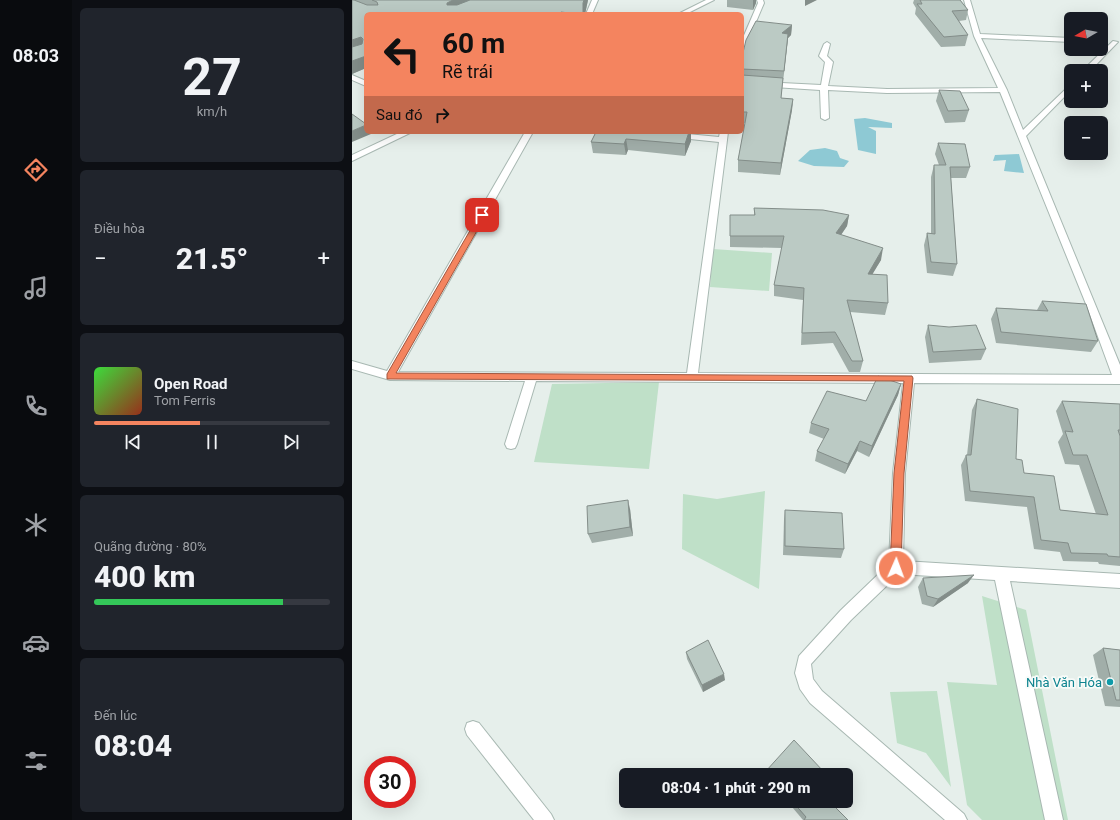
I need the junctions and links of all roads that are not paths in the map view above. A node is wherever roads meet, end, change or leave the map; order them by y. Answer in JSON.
{"nodes":[{"id":1,"x":596,"y":0,"type":"edge"},
{"id":2,"x":711,"y":0,"type":"edge"},
{"id":3,"x":760,"y":0,"type":"edge"},
{"id":4,"x":967,"y":0,"type":"edge"},
{"id":5,"x":590,"y":12,"type":"edge"},
{"id":6,"x":685,"y":12,"type":"edge"},
{"id":7,"x":977,"y":36,"type":"junction"},
{"id":8,"x":1064,"y":40,"type":"edge"},
{"id":9,"x":1108,"y":41,"type":"edge"},
{"id":10,"x":1118,"y":42,"type":"edge"},
{"id":11,"x":744,"y":43,"type":"edge"},
{"id":12,"x":828,"y":44,"type":"dead end"},
{"id":13,"x":1094,"y":64,"type":"edge"},
{"id":14,"x":352,"y":76,"type":"edge"},
{"id":15,"x":364,"y":83,"type":"edge"},
{"id":16,"x":744,"y":83,"type":"edge"},
{"id":17,"x":824,"y":88,"type":"junction"},
{"id":18,"x":1003,"y":90,"type":"junction"},
{"id":19,"x":1064,"y":93,"type":"edge"},
{"id":20,"x":825,"y":118,"type":"dead end"},
{"id":21,"x":404,"y":134,"type":"edge"},
{"id":22,"x":528,"y":134,"type":"edge"},
{"id":23,"x":682,"y":134,"type":"edge"},
{"id":24,"x":724,"y":136,"type":"edge"},
{"id":25,"x":1022,"y":136,"type":"junction"},
{"id":26,"x":352,"y":158,"type":"edge"},
{"id":27,"x":352,"y":365,"type":"edge"},
{"id":28,"x":390,"y":376,"type":"junction"},
{"id":29,"x":532,"y":376,"type":"junction"},
{"id":30,"x":692,"y":377,"type":"junction"},
{"id":31,"x":909,"y":378,"type":"junction"},
{"id":32,"x":1120,"y":379,"type":"edge"},
{"id":33,"x":512,"y":444,"type":"dead end"},
{"id":34,"x":896,"y":568,"type":"junction"},
{"id":35,"x":1001,"y":572,"type":"junction"},
{"id":36,"x":1120,"y":581,"type":"edge"},
{"id":37,"x":473,"y":729,"type":"dead end"},
{"id":38,"x":545,"y":820,"type":"edge"},
{"id":39,"x":958,"y":820,"type":"edge"},
{"id":40,"x":1054,"y":820,"type":"edge"}],
"edges":[{"from":1,"to":5,"type":"street"},
{"from":2,"to":6,"type":"street"},
{"from":3,"to":11,"type":"street"},
{"from":4,"to":7,"type":"street"},
{"from":7,"to":8,"type":"street"},
{"from":7,"to":18,"type":"street"},
{"from":9,"to":10,"type":"street"},
{"from":10,"to":13,"type":"street"},
{"from":12,"to":17,"type":"street"},
{"from":14,"to":15,"type":"street"},
{"from":16,"to":17,"type":"street"},
{"from":17,"to":18,"type":"street"},
{"from":17,"to":20,"type":"street"},
{"from":18,"to":25,"type":"street"},
{"from":19,"to":25,"type":"street"},
{"from":21,"to":26,"type":"street"},
{"from":22,"to":28,"type":"street"},
{"from":23,"to":24,"type":"street"},
{"from":24,"to":30,"type":"street"},
{"from":25,"to":32,"type":"street"},
{"from":27,"to":28,"type":"street"},
{"from":28,"to":29,"type":"street"},
{"from":29,"to":30,"type":"street"},
{"from":29,"to":33,"type":"street"},
{"from":30,"to":31,"type":"street"},
{"from":31,"to":32,"type":"street"},
{"from":31,"to":34,"type":"street"},
{"from":34,"to":35,"type":"street"},
{"from":34,"to":39,"type":"street"},
{"from":35,"to":36,"type":"street"},
{"from":35,"to":40,"type":"street"},
{"from":37,"to":38,"type":"street"}]}
